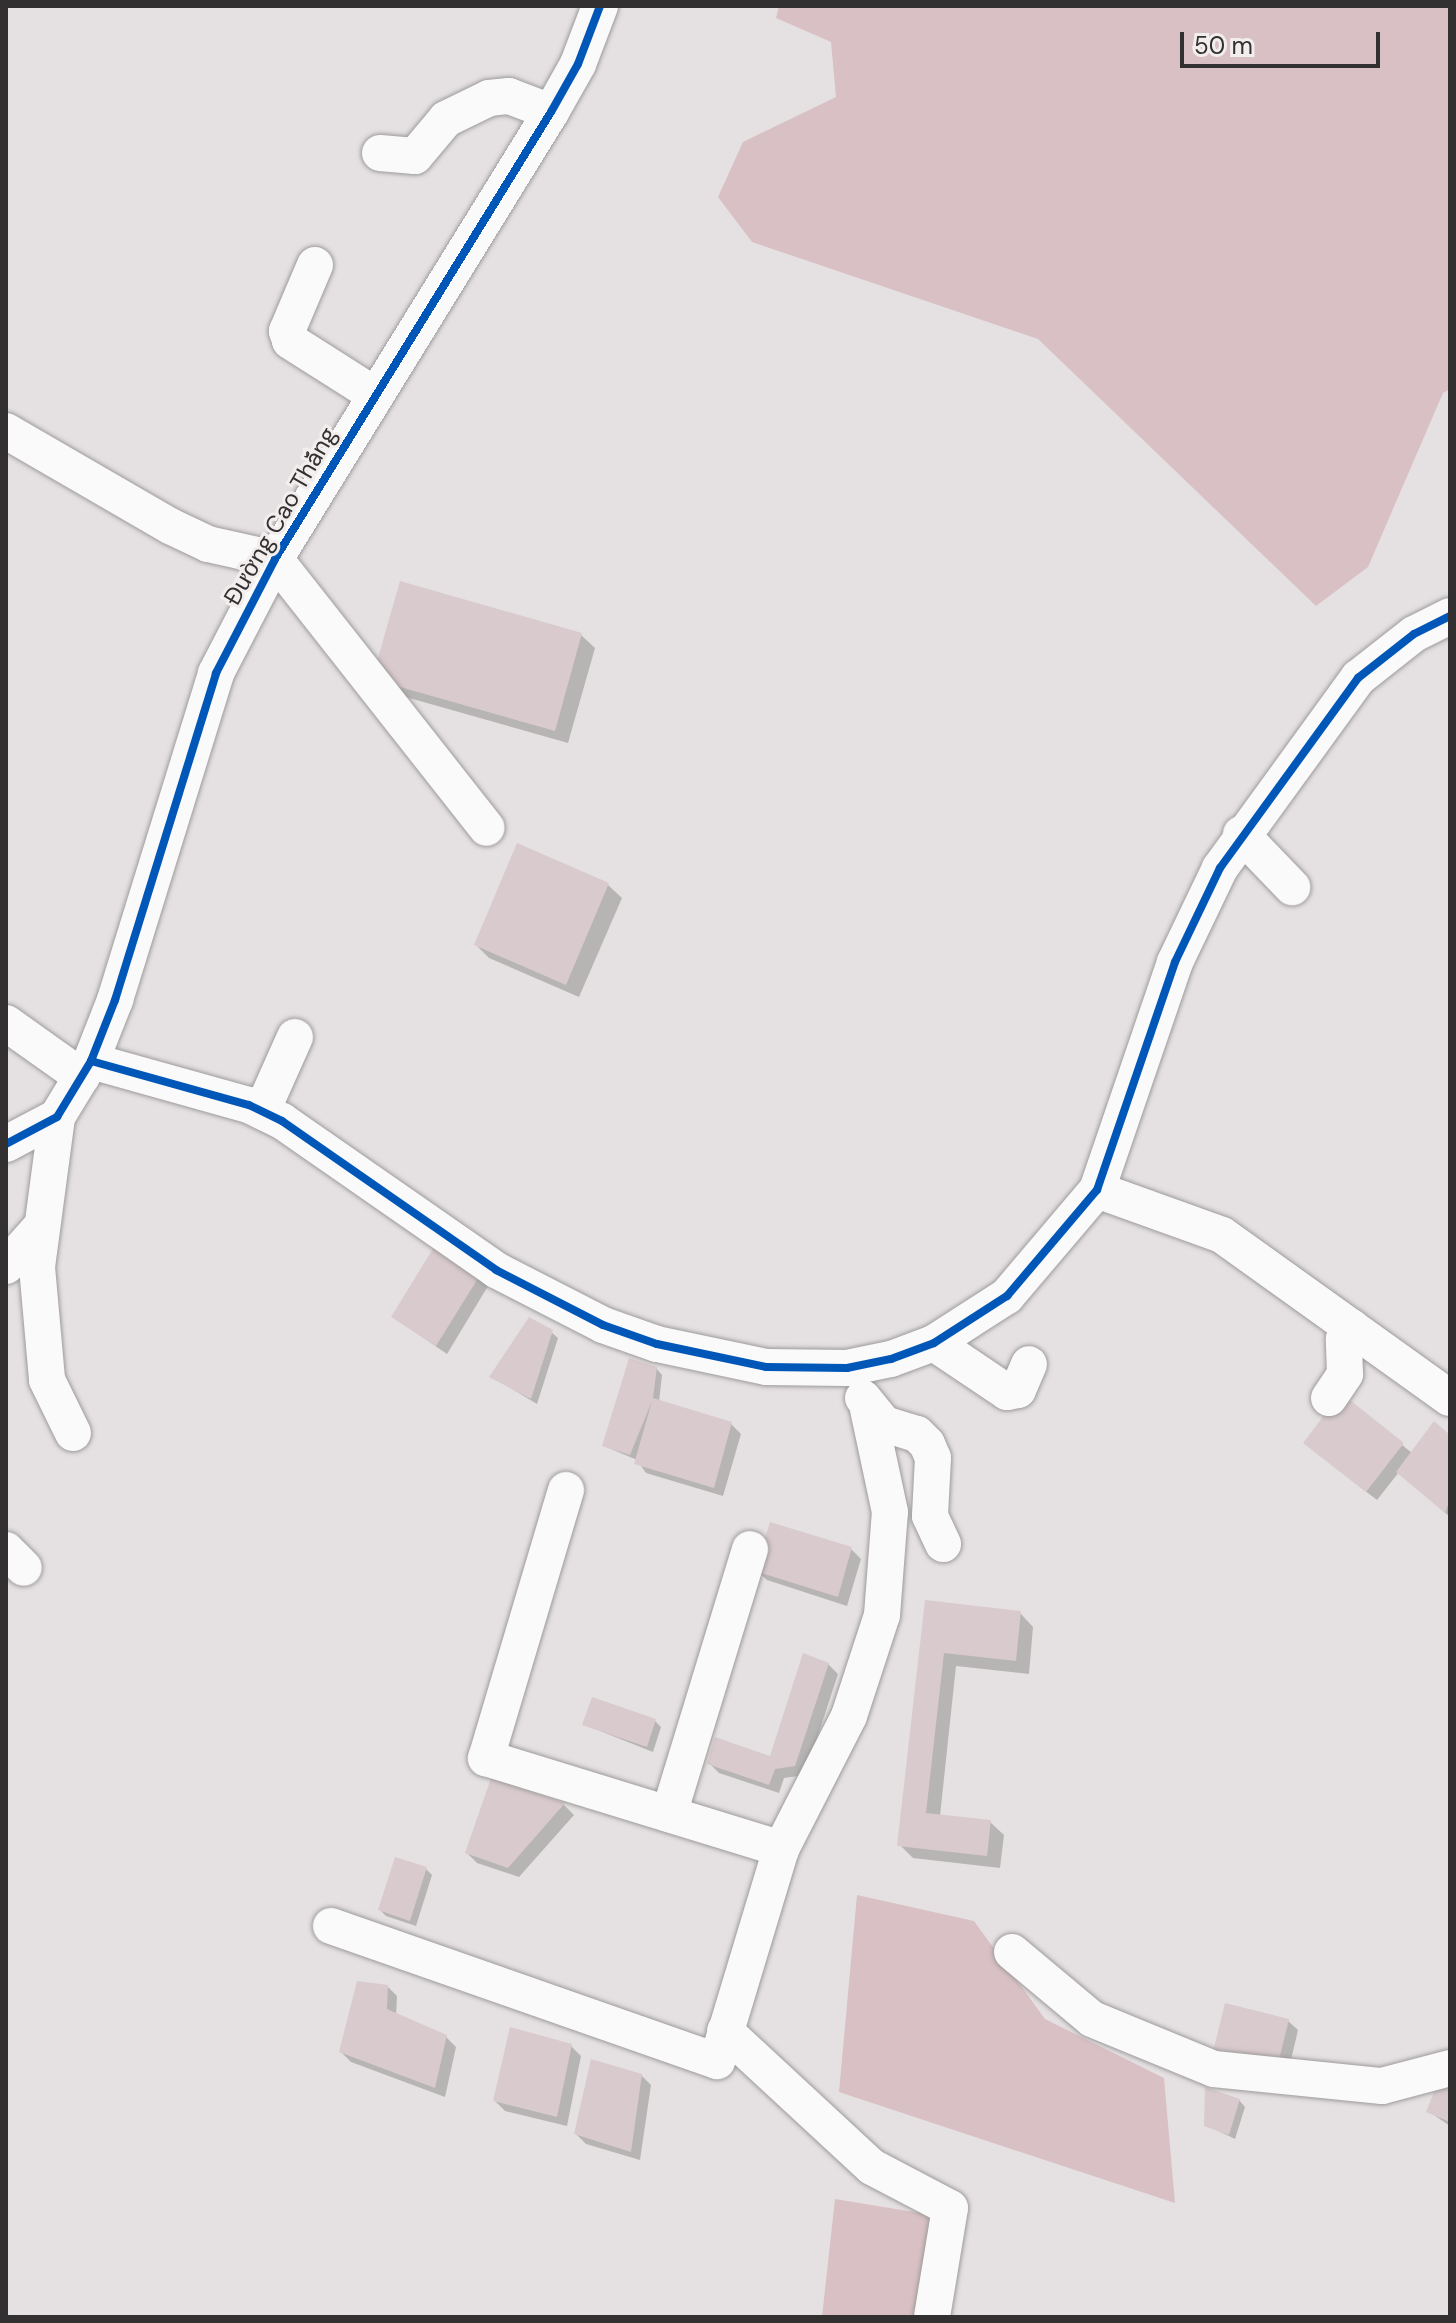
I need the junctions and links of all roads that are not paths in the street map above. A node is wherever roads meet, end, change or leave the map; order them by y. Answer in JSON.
{"nodes":[{"id":1,"x":600,"y":6,"type":"edge"},
{"id":2,"x":551,"y":112,"type":"junction"},
{"id":3,"x":380,"y":153,"type":"dead end"},
{"id":4,"x":315,"y":265,"type":"dead end"},
{"id":5,"x":375,"y":395,"type":"junction"},
{"id":6,"x":6,"y":431,"type":"edge"},
{"id":7,"x":275,"y":559,"type":"junction"},
{"id":8,"x":1450,"y":616,"type":"edge"},
{"id":9,"x":487,"y":828,"type":"dead end"},
{"id":10,"x":1241,"y":834,"type":"junction"},
{"id":11,"x":1292,"y":887,"type":"dead end"},
{"id":12,"x":6,"y":1023,"type":"edge"},
{"id":13,"x":295,"y":1037,"type":"dead end"},
{"id":14,"x":86,"y":1069,"type":"junction"},
{"id":15,"x":262,"y":1111,"type":"junction"},
{"id":16,"x":57,"y":1117,"type":"junction"},
{"id":17,"x":6,"y":1144,"type":"edge"},
{"id":18,"x":1097,"y":1190,"type":"junction"},
{"id":19,"x":38,"y":1230,"type":"junction"},
{"id":20,"x":6,"y":1266,"type":"edge"},
{"id":21,"x":1352,"y":1327,"type":"junction"},
{"id":22,"x":934,"y":1343,"type":"junction"},
{"id":23,"x":1029,"y":1364,"type":"dead end"},
{"id":24,"x":847,"y":1368,"type":"junction"},
{"id":25,"x":1329,"y":1398,"type":"dead end"},
{"id":26,"x":1450,"y":1398,"type":"edge"},
{"id":27,"x":868,"y":1409,"type":"junction"},
{"id":28,"x":73,"y":1433,"type":"dead end"},
{"id":29,"x":566,"y":1490,"type":"dead end"},
{"id":30,"x":943,"y":1544,"type":"dead end"},
{"id":31,"x":750,"y":1549,"type":"dead end"},
{"id":32,"x":669,"y":1814,"type":"junction"},
{"id":33,"x":781,"y":1849,"type":"junction"},
{"id":34,"x":331,"y":1926,"type":"dead end"},
{"id":35,"x":1012,"y":1952,"type":"dead end"},
{"id":36,"x":725,"y":2031,"type":"junction"},
{"id":37,"x":1450,"y":2068,"type":"edge"},
{"id":38,"x":932,"y":2317,"type":"edge"}],
"edges":[{"from":1,"to":2,"type":"street","name":"Đường Cao Thắng"},
{"from":2,"to":3,"type":"street"},
{"from":2,"to":5,"type":"street","name":"Đường Cao Thắng"},
{"from":4,"to":5,"type":"street"},
{"from":5,"to":7,"type":"street","name":"Đường Cao Thắng"},
{"from":6,"to":7,"type":"street"},
{"from":7,"to":9,"type":"street"},
{"from":7,"to":14,"type":"street","name":"Đường Cao Thắng"},
{"from":8,"to":10,"type":"street"},
{"from":10,"to":11,"type":"street"},
{"from":10,"to":18,"type":"street"},
{"from":12,"to":14,"type":"street"},
{"from":13,"to":15,"type":"street"},
{"from":14,"to":15,"type":"street"},
{"from":14,"to":16,"type":"street","name":"Đường Cao Thắng"},
{"from":15,"to":24,"type":"street"},
{"from":16,"to":17,"type":"street"},
{"from":16,"to":19,"type":"street"},
{"from":18,"to":21,"type":"street"},
{"from":18,"to":22,"type":"street"},
{"from":19,"to":20,"type":"street"},
{"from":19,"to":28,"type":"street"},
{"from":21,"to":25,"type":"street"},
{"from":21,"to":26,"type":"street"},
{"from":22,"to":23,"type":"street"},
{"from":22,"to":24,"type":"street"},
{"from":24,"to":27,"type":"street"},
{"from":27,"to":30,"type":"street"},
{"from":27,"to":33,"type":"street"},
{"from":29,"to":32,"type":"street"},
{"from":31,"to":32,"type":"street"},
{"from":32,"to":33,"type":"street"},
{"from":33,"to":36,"type":"street"},
{"from":34,"to":36,"type":"street"},
{"from":35,"to":37,"type":"street"},
{"from":36,"to":38,"type":"street"}]}
